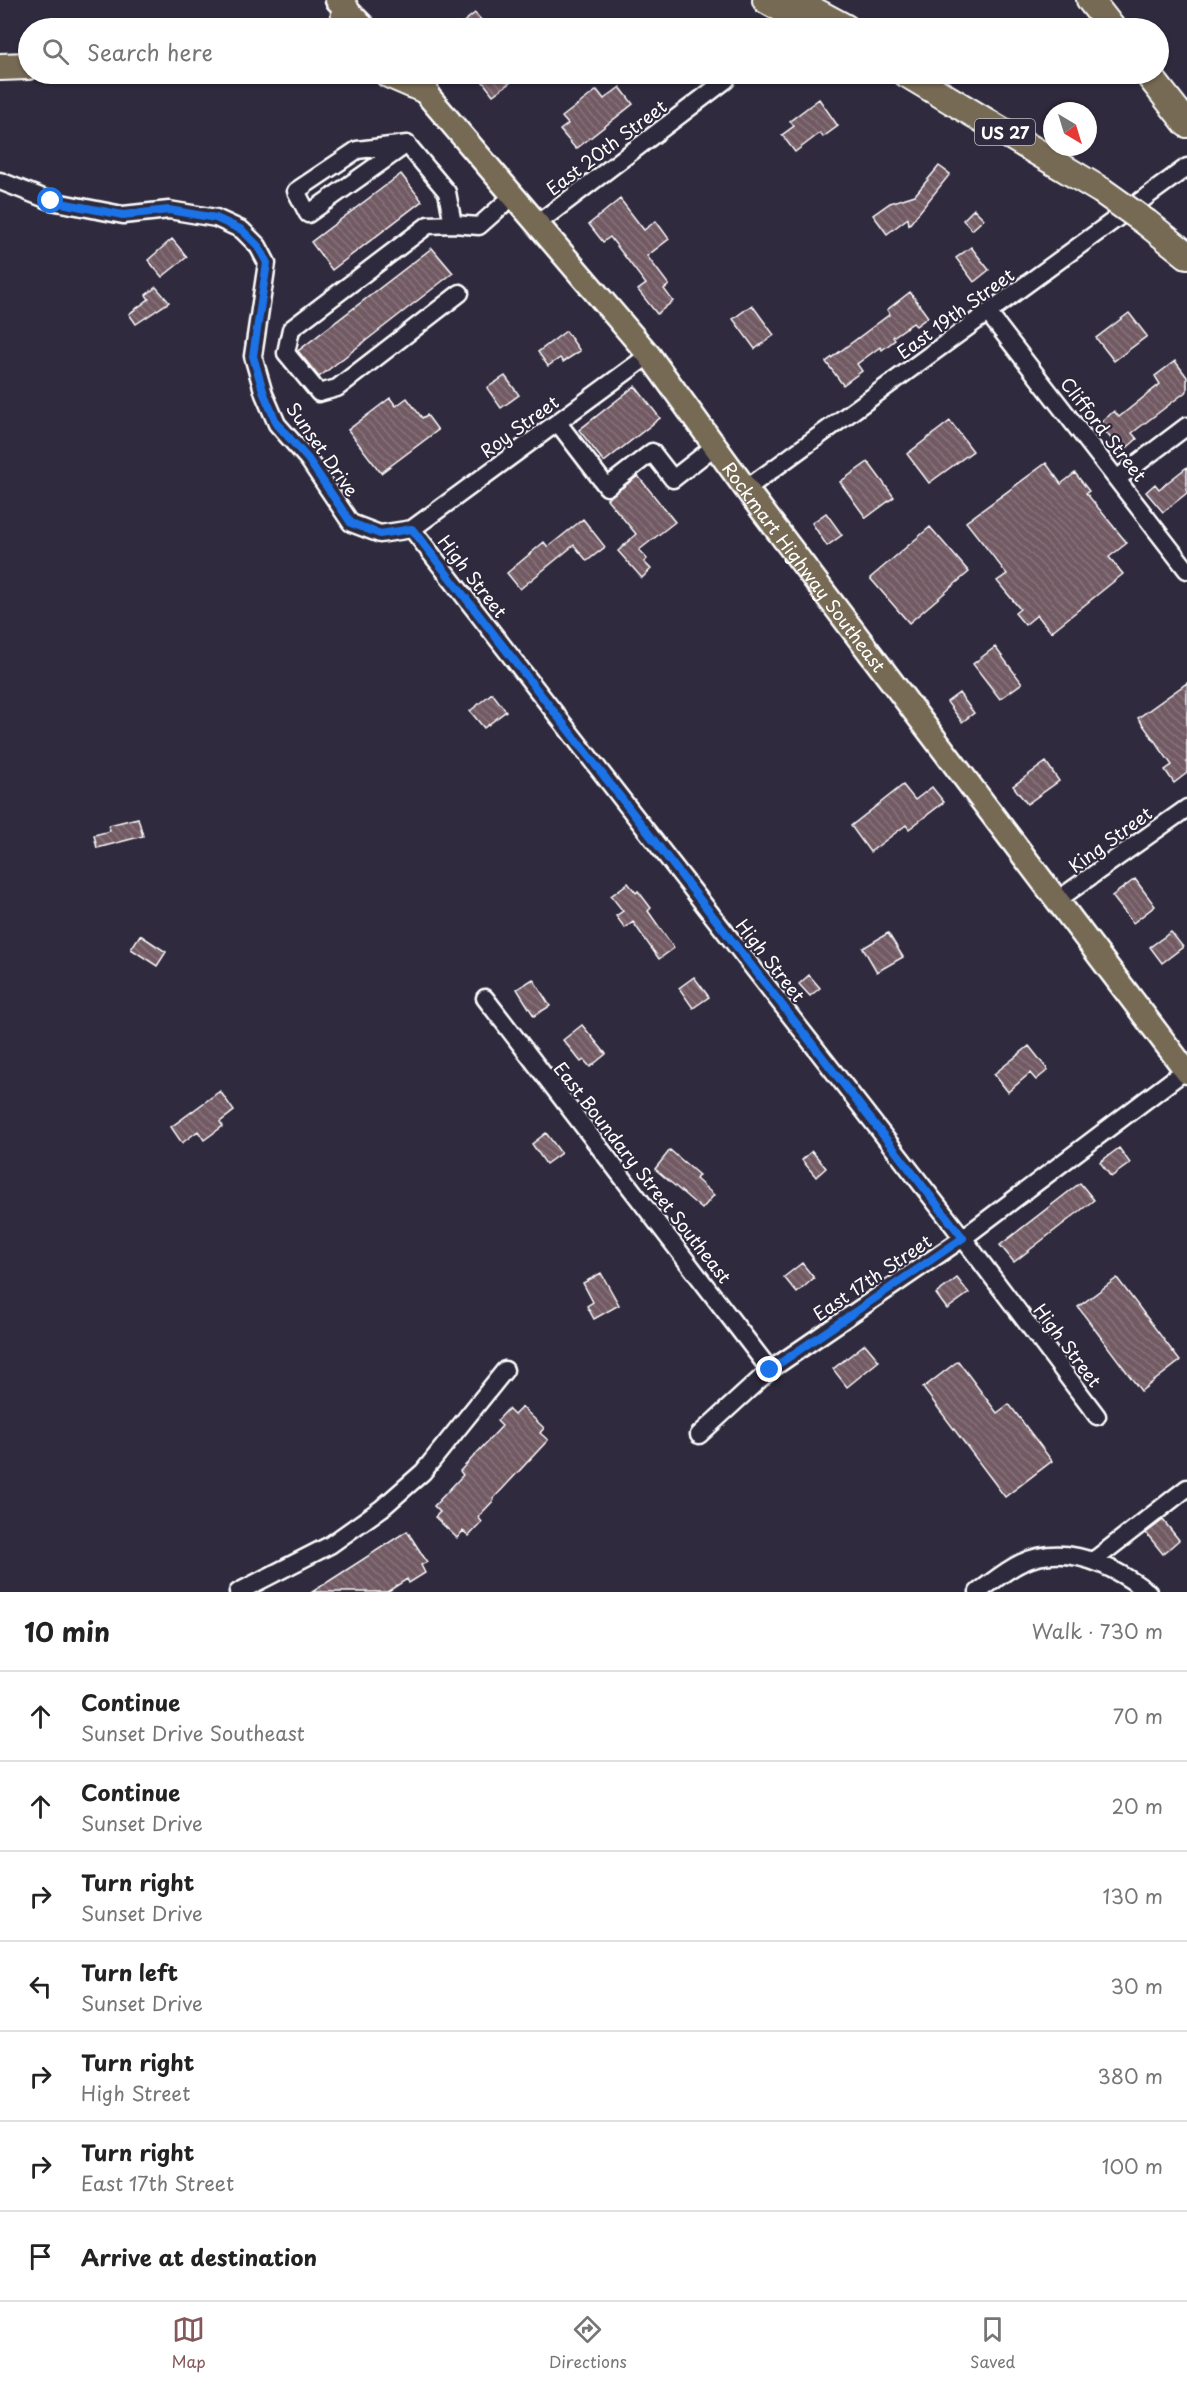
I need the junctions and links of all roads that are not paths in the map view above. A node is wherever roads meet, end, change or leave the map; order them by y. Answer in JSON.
{"nodes":[{"id":1,"x":766,"y":0,"type":"edge"},
{"id":2,"x":794,"y":0,"type":"edge"},
{"id":3,"x":1090,"y":0,"type":"edge"},
{"id":4,"x":799,"y":18,"type":"edge"},
{"id":5,"x":827,"y":18,"type":"edge"},
{"id":6,"x":1104,"y":18,"type":"edge"},
{"id":7,"x":18,"y":66,"type":"edge"},
{"id":8,"x":0,"y":67,"type":"edge"},
{"id":9,"x":419,"y":84,"type":"edge"},
{"id":10,"x":721,"y":84,"type":"edge"},
{"id":11,"x":924,"y":84,"type":"edge"},
{"id":12,"x":1156,"y":84,"type":"edge"},
{"id":13,"x":1187,"y":124,"type":"edge"},
{"id":14,"x":407,"y":144,"type":"junction"},
{"id":15,"x":1187,"y":167,"type":"edge"},
{"id":16,"x":0,"y":181,"type":"edge"},
{"id":17,"x":514,"y":195,"type":"junction"},
{"id":18,"x":538,"y":223,"type":"junction"},
{"id":19,"x":453,"y":224,"type":"junction"},
{"id":20,"x":1187,"y":255,"type":"edge"},
{"id":21,"x":460,"y":293,"type":"dead end"},
{"id":22,"x":988,"y":313,"type":"junction"},
{"id":23,"x":649,"y":355,"type":"junction"},
{"id":24,"x":558,"y":423,"type":"junction"},
{"id":25,"x":1187,"y":426,"type":"edge"},
{"id":26,"x":715,"y":446,"type":"junction"},
{"id":27,"x":1118,"y":478,"type":"junction"},
{"id":28,"x":746,"y":489,"type":"junction"},
{"id":29,"x":412,"y":529,"type":"junction"},
{"id":30,"x":1187,"y":570,"type":"edge"},
{"id":31,"x":1187,"y":808,"type":"edge"},
{"id":32,"x":1056,"y":902,"type":"junction"},
{"id":33,"x":485,"y":998,"type":"dead end"},
{"id":34,"x":1187,"y":1070,"type":"edge"},
{"id":35,"x":963,"y":1238,"type":"junction"},
{"id":36,"x":505,"y":1370,"type":"dead end"},
{"id":37,"x":770,"y":1370,"type":"junction"},
{"id":38,"x":1096,"y":1416,"type":"dead end"},
{"id":39,"x":699,"y":1435,"type":"dead end"},
{"id":40,"x":1187,"y":1488,"type":"edge"},
{"id":41,"x":1093,"y":1561,"type":"junction"},
{"id":42,"x":238,"y":1592,"type":"edge"},
{"id":43,"x":978,"y":1592,"type":"edge"},
{"id":44,"x":1148,"y":1592,"type":"edge"}],
"edges":[{"from":1,"to":4,"type":"highway"},
{"from":2,"to":5,"type":"highway"},
{"from":3,"to":6,"type":"highway"},
{"from":7,"to":8,"type":"highway"},
{"from":9,"to":17,"type":"main road","name":"Rockmart Highway Southeast"},
{"from":10,"to":18,"type":"street","name":"East 20th Street"},
{"from":11,"to":20,"type":"highway","number":"US 27","bridge":true},
{"from":12,"to":13,"type":"highway"},
{"from":14,"to":14,"type":"street"},
{"from":14,"to":19,"type":"street"},
{"from":15,"to":22,"type":"street","name":"East 19th Street"},
{"from":16,"to":29,"type":"street","name":"Sunset Drive"},
{"from":17,"to":18,"type":"main road","name":"Rockmart Highway Southeast"},
{"from":17,"to":19,"type":"street"},
{"from":18,"to":23,"type":"main road","name":"Rockmart Highway Southeast"},
{"from":19,"to":21,"type":"street"},
{"from":22,"to":27,"type":"street","name":"Clifford Street"},
{"from":22,"to":28,"type":"street","name":"East 19th Street"},
{"from":23,"to":24,"type":"street","name":"Roy Street"},
{"from":23,"to":26,"type":"main road","name":"Rockmart Highway Southeast"},
{"from":24,"to":26,"type":"street"},
{"from":24,"to":29,"type":"street","name":"Roy Street"},
{"from":25,"to":27,"type":"street"},
{"from":26,"to":28,"type":"main road","name":"Rockmart Highway Southeast"},
{"from":27,"to":30,"type":"street","name":"Clifford Street"},
{"from":28,"to":32,"type":"main road","name":"Rockmart Highway Southeast"},
{"from":29,"to":35,"type":"street","name":"High Street"},
{"from":31,"to":32,"type":"street","name":"King Street"},
{"from":32,"to":34,"type":"main road","name":"Rockmart Highway Southeast"},
{"from":33,"to":37,"type":"street","name":"East Boundary Street Southeast"},
{"from":34,"to":35,"type":"street","name":"East 17th Street"},
{"from":35,"to":37,"type":"street","name":"East 17th Street"},
{"from":35,"to":38,"type":"street","name":"High Street"},
{"from":36,"to":42,"type":"street"},
{"from":37,"to":39,"type":"street","name":"East 17th Street"},
{"from":40,"to":41,"type":"street"},
{"from":41,"to":43,"type":"street"},
{"from":41,"to":44,"type":"street"}]}
